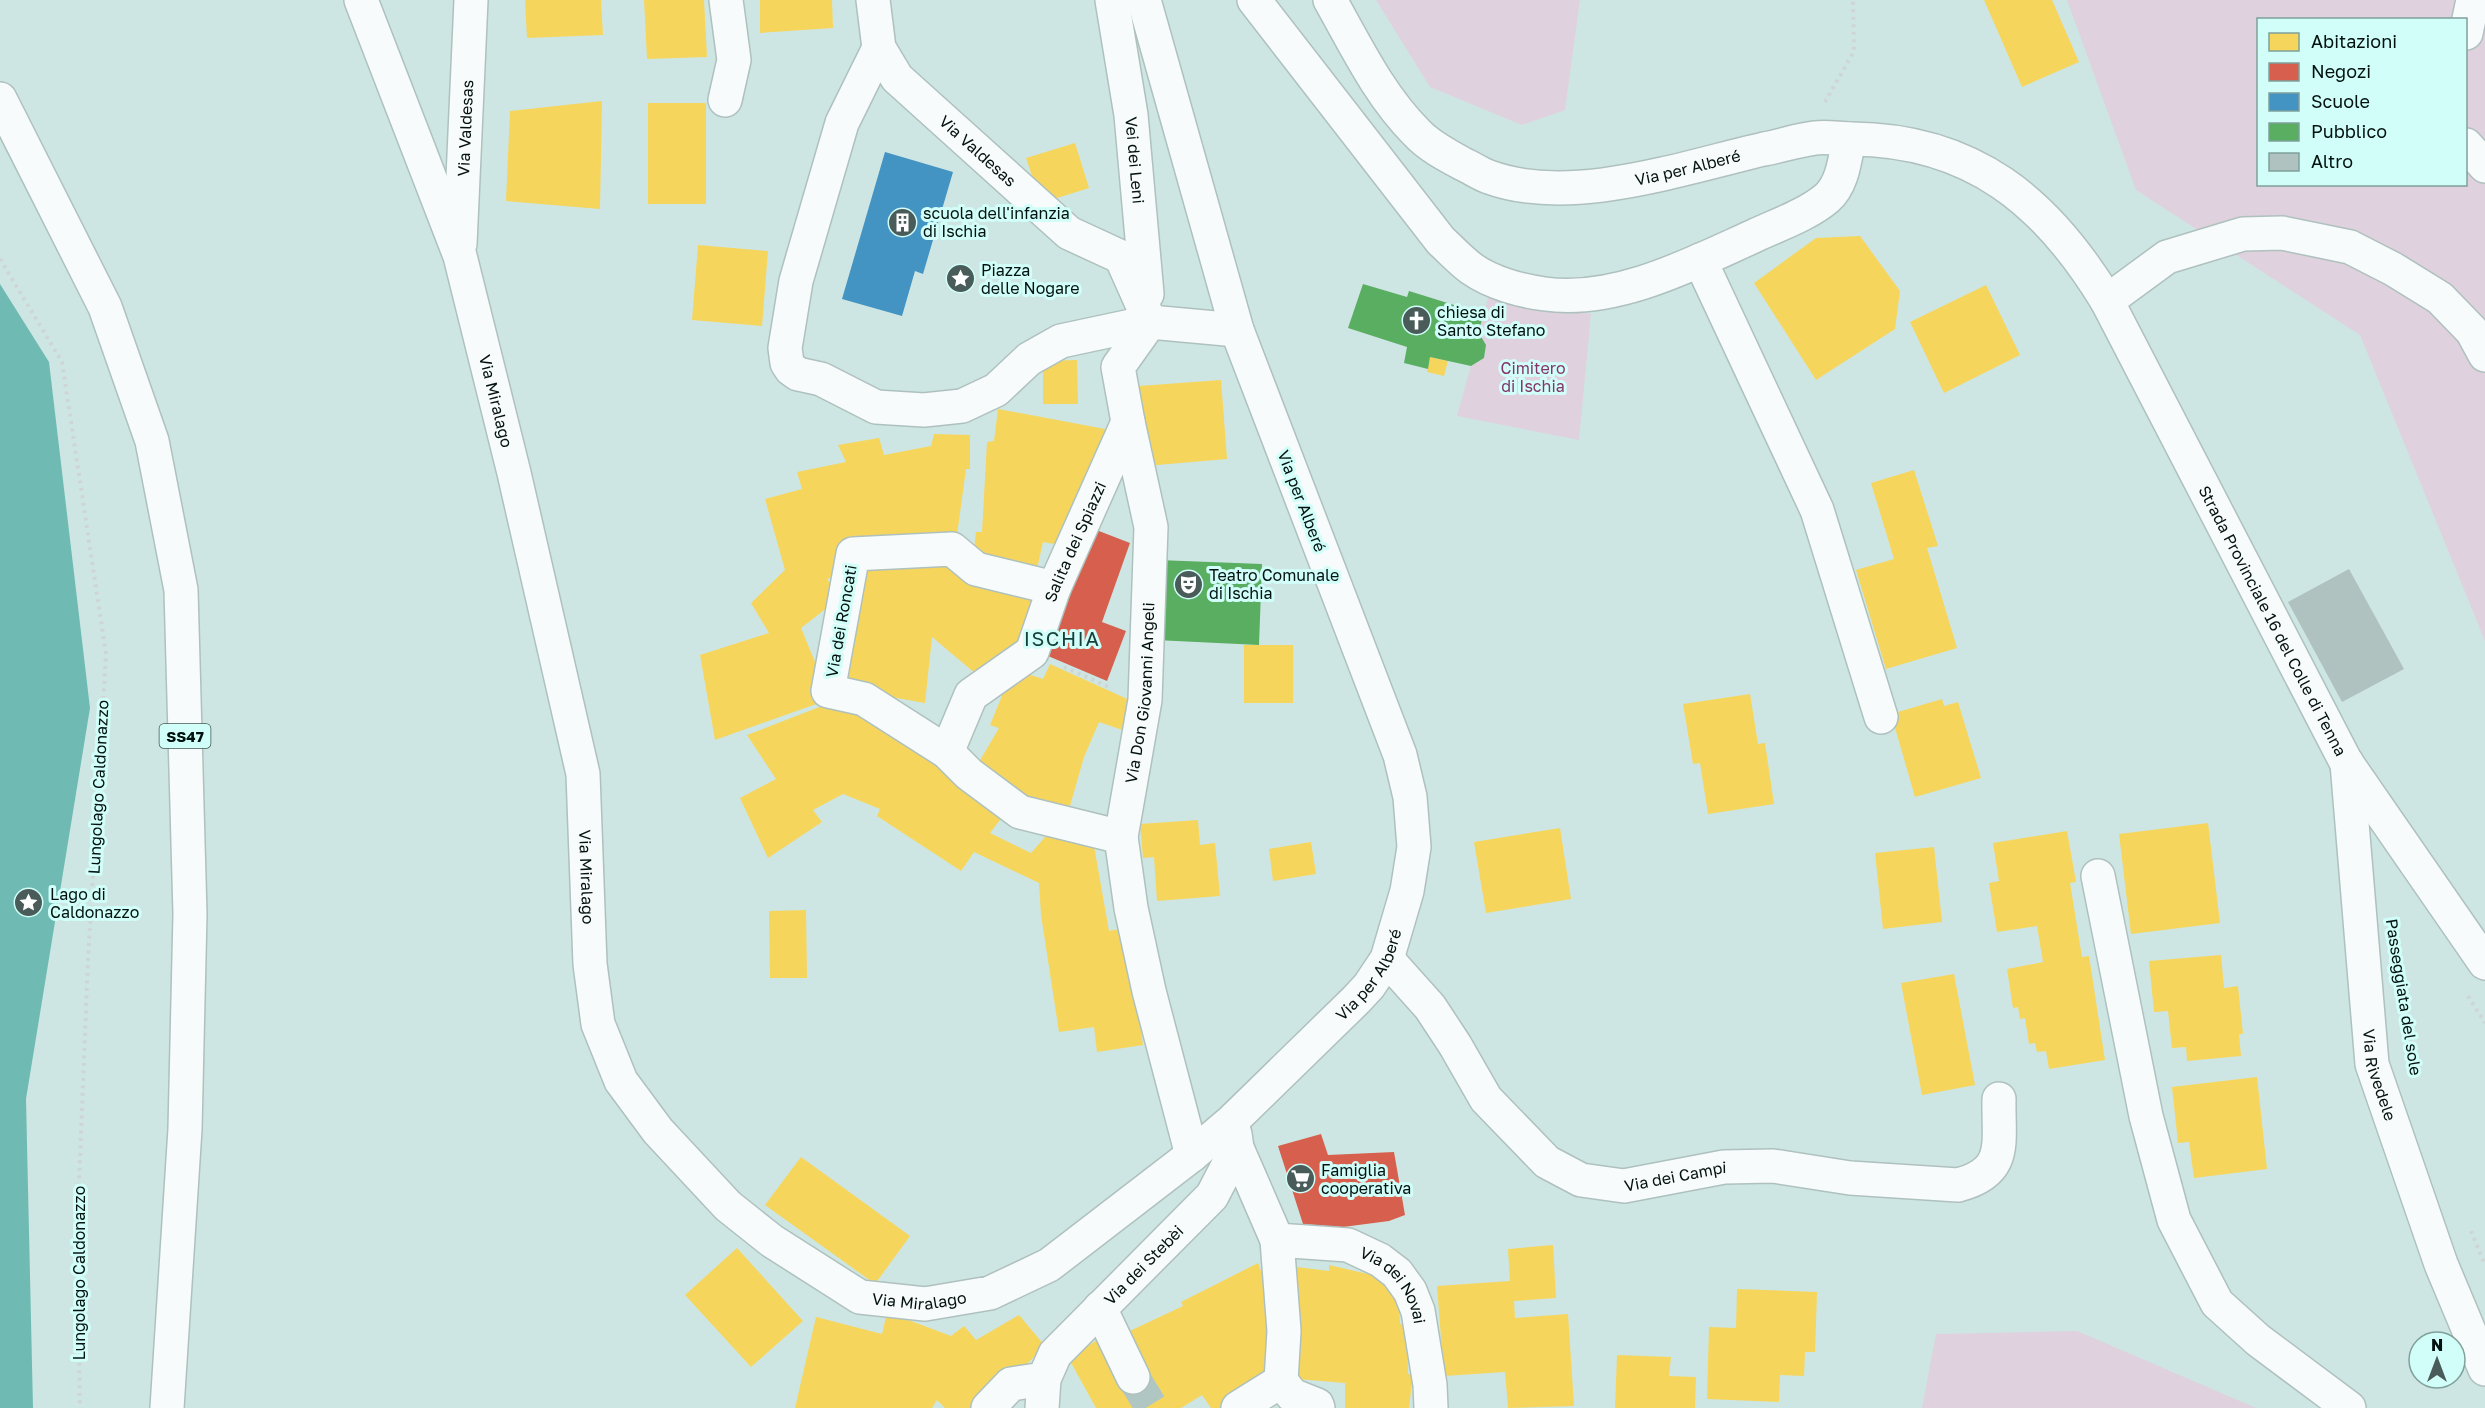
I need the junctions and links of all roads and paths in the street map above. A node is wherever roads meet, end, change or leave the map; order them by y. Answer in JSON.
{"nodes":[{"id":1,"x":361,"y":0,"type":"edge"},
{"id":2,"x":471,"y":0,"type":"edge"},
{"id":3,"x":726,"y":0,"type":"edge"},
{"id":4,"x":873,"y":0,"type":"edge"},
{"id":5,"x":1112,"y":0,"type":"edge"},
{"id":6,"x":1144,"y":0,"type":"edge"},
{"id":7,"x":1254,"y":0,"type":"edge"},
{"id":8,"x":1330,"y":0,"type":"edge"},
{"id":9,"x":1853,"y":0,"type":"edge"},
{"id":10,"x":2473,"y":0,"type":"edge"},
{"id":11,"x":2467,"y":28,"type":"edge"},
{"id":12,"x":879,"y":48,"type":"junction"},
{"id":13,"x":0,"y":99,"type":"edge"},
{"id":14,"x":725,"y":100,"type":"dead end"},
{"id":15,"x":1815,"y":138,"type":"junction"},
{"id":16,"x":1849,"y":139,"type":"junction"},
{"id":17,"x":2467,"y":146,"type":"edge"},
{"id":18,"x":2485,"y":166,"type":"edge"},
{"id":19,"x":460,"y":256,"type":"junction"},
{"id":20,"x":0,"y":259,"type":"edge"},
{"id":21,"x":1700,"y":260,"type":"junction"},
{"id":22,"x":2085,"y":265,"type":"joint"},
{"id":23,"x":2108,"y":301,"type":"junction"},
{"id":24,"x":1150,"y":322,"type":"junction"},
{"id":25,"x":1237,"y":330,"type":"junction"},
{"id":26,"x":2485,"y":355,"type":"edge"},
{"id":27,"x":1128,"y":422,"type":"junction"},
{"id":28,"x":1054,"y":588,"type":"junction"},
{"id":29,"x":1032,"y":652,"type":"junction"},
{"id":30,"x":1113,"y":688,"type":"dead end"},
{"id":31,"x":1881,"y":717,"type":"dead end"},
{"id":32,"x":947,"y":752,"type":"junction"},
{"id":33,"x":2346,"y":762,"type":"junction"},
{"id":34,"x":1121,"y":837,"type":"junction"},
{"id":35,"x":2098,"y":876,"type":"dead end"},
{"id":36,"x":1387,"y":958,"type":"junction"},
{"id":37,"x":2485,"y":963,"type":"edge"},
{"id":38,"x":2409,"y":1036,"type":"dead end"},
{"id":39,"x":2413,"y":1068,"type":"dead end"},
{"id":40,"x":1999,"y":1099,"type":"dead end"},
{"id":41,"x":1235,"y":1134,"type":"junction"},
{"id":42,"x":1192,"y":1155,"type":"junction"},
{"id":43,"x":2467,"y":1221,"type":"dead end"},
{"id":44,"x":1277,"y":1240,"type":"junction"},
{"id":45,"x":2485,"y":1264,"type":"edge"},
{"id":46,"x":1100,"y":1308,"type":"junction"},
{"id":47,"x":2485,"y":1369,"type":"edge"},
{"id":48,"x":1133,"y":1377,"type":"tunnel mouth"},
{"id":49,"x":1281,"y":1381,"type":"junction"},
{"id":50,"x":1043,"y":1398,"type":"edge"},
{"id":51,"x":80,"y":1408,"type":"edge"},
{"id":52,"x":167,"y":1408,"type":"edge"},
{"id":53,"x":988,"y":1408,"type":"edge"},
{"id":54,"x":1238,"y":1408,"type":"edge"},
{"id":55,"x":1318,"y":1408,"type":"edge"},
{"id":56,"x":1431,"y":1408,"type":"edge"},
{"id":57,"x":2349,"y":1408,"type":"edge"}],
"edges":[{"from":1,"to":19,"type":"street","name":"Via Miralago"},
{"from":2,"to":19,"type":"street","name":"Via Valdesas"},
{"from":3,"to":14,"type":"street"},
{"from":4,"to":12,"type":"street","name":"Via Valdesas"},
{"from":5,"to":24,"type":"street","name":"Vei dei Leni"},
{"from":6,"to":25,"type":"street","name":"Via per Alberé"},
{"from":7,"to":21,"type":"street"},
{"from":8,"to":15,"type":"street","name":"Via per Alberé"},
{"from":9,"to":15,"type":"path"},
{"from":10,"to":11,"type":"street"},
{"from":12,"to":24,"type":"street","name":"Via Valdesas"},
{"from":12,"to":24,"type":"street"},
{"from":13,"to":52,"type":"street","number":"SS47"},
{"from":15,"to":16,"type":"street","name":"Via per Alberé"},
{"from":16,"to":21,"type":"street"},
{"from":16,"to":22,"type":"street","name":"Via per Alberé"},
{"from":17,"to":18,"type":"street"},
{"from":19,"to":42,"type":"street","name":"Via Miralago"},
{"from":20,"to":51,"type":"path","name":"Lungolago Caldonazzo"},
{"from":21,"to":31,"type":"street"},
{"from":22,"to":23,"type":"street","name":"Strada Provinciale 16 del Colle di Tenna"},
{"from":23,"to":26,"type":"street"},
{"from":23,"to":33,"type":"street","name":"Strada Provinciale 16 del Colle di Tenna"},
{"from":24,"to":25,"type":"street"},
{"from":24,"to":27,"type":"street","name":"Via Don Giovanni Angeli"},
{"from":25,"to":36,"type":"street","name":"Via per Alberé"},
{"from":27,"to":28,"type":"street","name":"Salita dei Spiazzi"},
{"from":27,"to":34,"type":"street","name":"Via Don Giovanni Angeli"},
{"from":28,"to":29,"type":"street","name":"Salita dei Spiazzi"},
{"from":28,"to":32,"type":"street","name":"Via dei Roncati"},
{"from":29,"to":30,"type":"path"},
{"from":29,"to":32,"type":"street"},
{"from":32,"to":34,"type":"street"},
{"from":33,"to":37,"type":"street","name":"Strada Provinciale 16 del Colle di Tenna"},
{"from":33,"to":47,"type":"street","name":"Via Rivedele"},
{"from":34,"to":42,"type":"street","name":"Via Don Giovanni Angeli"},
{"from":35,"to":57,"type":"street"},
{"from":36,"to":40,"type":"street","name":"Via dei Campi"},
{"from":36,"to":41,"type":"street","name":"Via per Alberé"},
{"from":38,"to":39,"type":"path","name":"Passeggiata del sole"},
{"from":41,"to":42,"type":"street","name":"Via per Alberé"},
{"from":41,"to":44,"type":"street"},
{"from":41,"to":46,"type":"street","name":"Via dei Stebèi"},
{"from":43,"to":45,"type":"path"},
{"from":44,"to":49,"type":"street"},
{"from":44,"to":56,"type":"street","name":"Via dei Novai"},
{"from":46,"to":48,"type":"street"},
{"from":46,"to":50,"type":"street","name":"Via dei Stebèi"},
{"from":49,"to":54,"type":"street"},
{"from":49,"to":55,"type":"street"},
{"from":50,"to":53,"type":"street","name":"Via dei Stebèi"}]}
